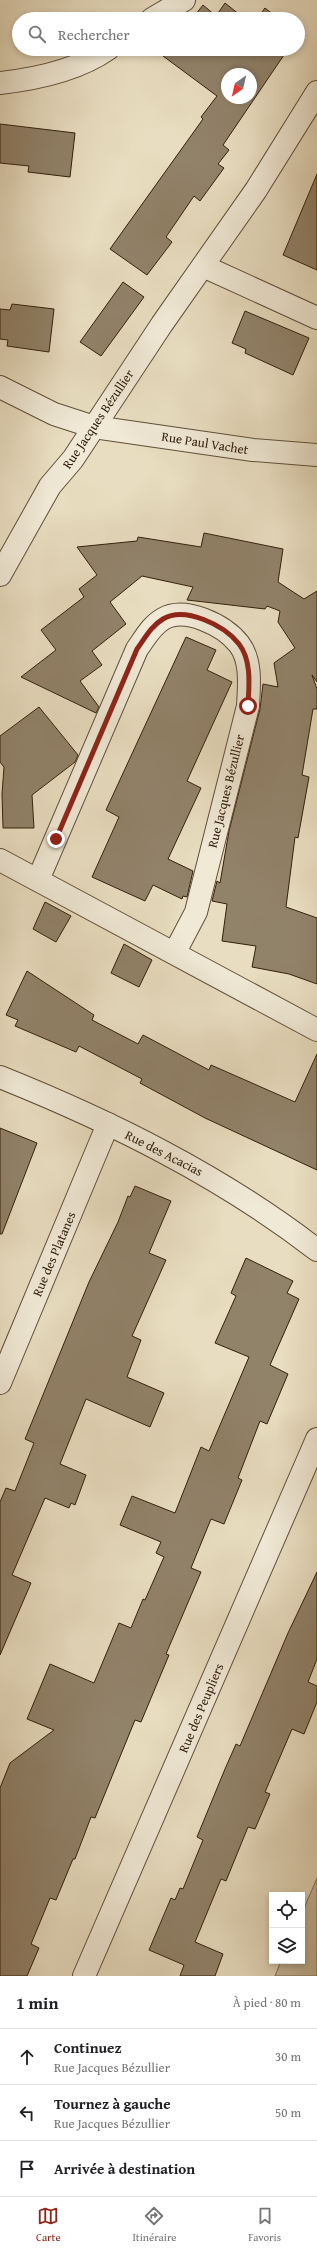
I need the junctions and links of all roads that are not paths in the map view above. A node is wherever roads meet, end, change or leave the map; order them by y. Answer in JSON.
{"nodes":[{"id":1,"x":184,"y":0,"type":"edge"},
{"id":2,"x":164,"y":12,"type":"edge"},
{"id":3,"x":97,"y":56,"type":"edge"},
{"id":4,"x":0,"y":83,"type":"edge"},
{"id":5,"x":317,"y":92,"type":"edge"},
{"id":6,"x":203,"y":266,"type":"junction"},
{"id":7,"x":317,"y":318,"type":"edge"},
{"id":8,"x":0,"y":387,"type":"edge"},
{"id":9,"x":94,"y":427,"type":"junction"},
{"id":10,"x":317,"y":455,"type":"edge"},
{"id":11,"x":0,"y":575,"type":"edge"},
{"id":12,"x":0,"y":860,"type":"edge"},
{"id":13,"x":38,"y":880,"type":"junction"},
{"id":14,"x":175,"y":952,"type":"junction"},
{"id":15,"x":317,"y":1030,"type":"edge"},
{"id":16,"x":0,"y":1077,"type":"edge"},
{"id":17,"x":108,"y":1124,"type":"junction"},
{"id":18,"x":317,"y":1250,"type":"edge"},
{"id":19,"x":0,"y":1383,"type":"edge"},
{"id":20,"x":317,"y":1439,"type":"edge"},
{"id":21,"x":84,"y":1976,"type":"edge"}],
"edges":[{"from":1,"to":2,"type":"street"},
{"from":3,"to":4,"type":"street"},
{"from":5,"to":6,"type":"street","name":"Rue Jacques Bézullier"},
{"from":6,"to":7,"type":"street"},
{"from":6,"to":9,"type":"street","name":"Rue Jacques Bézullier"},
{"from":8,"to":9,"type":"street","name":"Rue Paul Vachet"},
{"from":9,"to":10,"type":"street","name":"Rue Paul Vachet"},
{"from":9,"to":11,"type":"street","name":"Rue Jacques Bézullier"},
{"from":12,"to":13,"type":"street"},
{"from":13,"to":14,"type":"street"},
{"from":13,"to":14,"type":"street","name":"Rue Jacques Bézullier"},
{"from":14,"to":15,"type":"street"},
{"from":16,"to":17,"type":"street","name":"Rue des Acacias"},
{"from":17,"to":18,"type":"street","name":"Rue des Acacias"},
{"from":17,"to":19,"type":"street","name":"Rue des Platanes"},
{"from":20,"to":21,"type":"street","name":"Rue des Peupliers"}]}
